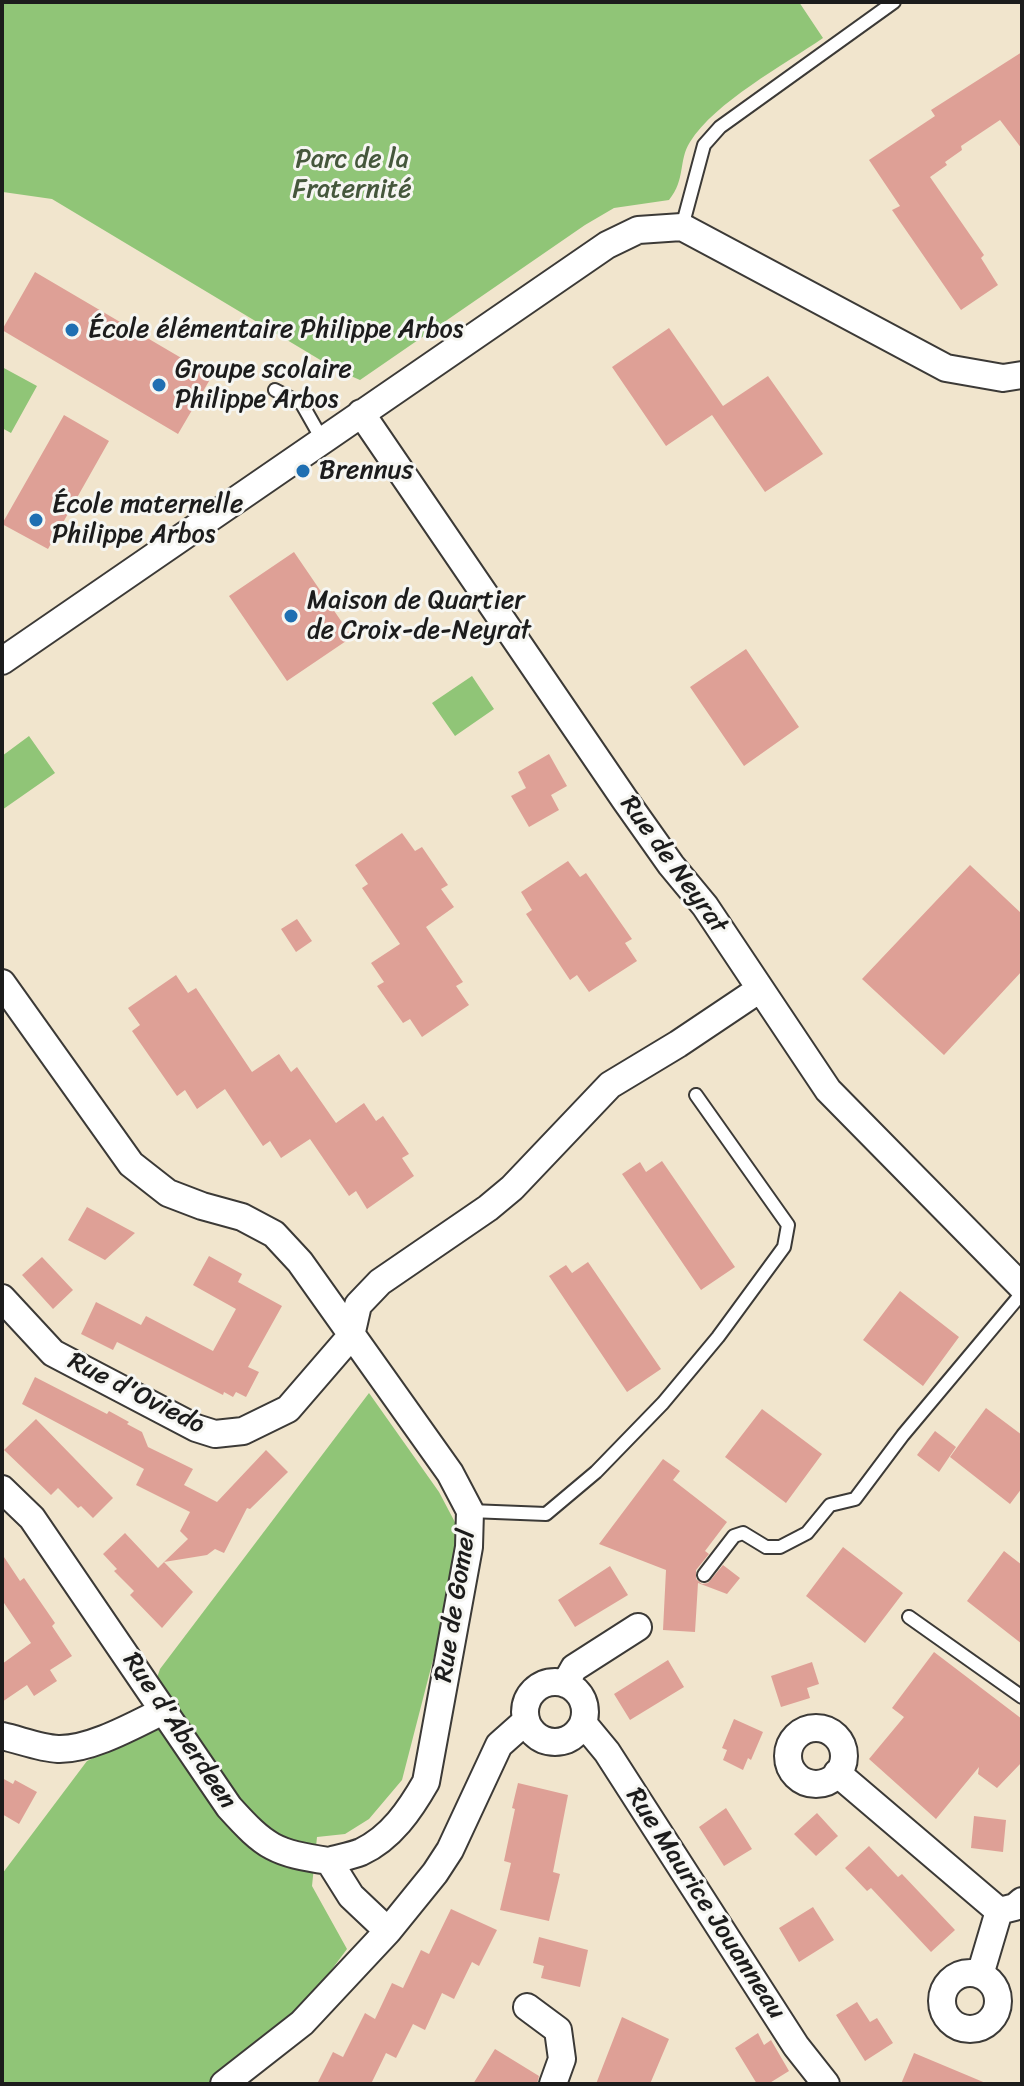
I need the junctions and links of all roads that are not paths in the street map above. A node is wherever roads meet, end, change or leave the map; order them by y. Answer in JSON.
{"nodes":[{"id":1,"x":894,"y":2,"type":"edge"},
{"id":2,"x":682,"y":227,"type":"junction"},
{"id":3,"x":1022,"y":375,"type":"edge"},
{"id":4,"x":275,"y":390,"type":"dead end"},
{"id":5,"x":361,"y":413,"type":"junction"},
{"id":6,"x":323,"y":441,"type":"junction"},
{"id":7,"x":2,"y":661,"type":"edge"},
{"id":8,"x":2,"y":983,"type":"edge"},
{"id":9,"x":760,"y":989,"type":"junction"},
{"id":10,"x":696,"y":1095,"type":"dead end"},
{"id":11,"x":1022,"y":1290,"type":"edge"},
{"id":12,"x":2,"y":1298,"type":"edge"},
{"id":13,"x":351,"y":1336,"type":"junction"},
{"id":14,"x":2,"y":1489,"type":"edge"},
{"id":15,"x":470,"y":1511,"type":"junction"},
{"id":16,"x":704,"y":1575,"type":"dead end"},
{"id":17,"x":909,"y":1617,"type":"dead end"},
{"id":18,"x":638,"y":1627,"type":"dead end"},
{"id":19,"x":565,"y":1684,"type":"junction"},
{"id":20,"x":1022,"y":1697,"type":"edge"},
{"id":21,"x":165,"y":1710,"type":"junction"},
{"id":22,"x":526,"y":1721,"type":"junction"},
{"id":23,"x":583,"y":1723,"type":"junction"},
{"id":24,"x":2,"y":1736,"type":"edge"},
{"id":25,"x":837,"y":1773,"type":"dead end"},
{"id":26,"x":329,"y":1861,"type":"junction"},
{"id":27,"x":1011,"y":1906,"type":"edge"},
{"id":28,"x":388,"y":1931,"type":"junction"},
{"id":29,"x":980,"y":1975,"type":"dead end"},
{"id":30,"x":527,"y":2007,"type":"dead end"},
{"id":31,"x":224,"y":2084,"type":"edge"},
{"id":32,"x":553,"y":2084,"type":"edge"},
{"id":33,"x":826,"y":2084,"type":"edge"}],
"edges":[{"from":1,"to":2,"type":"lane"},
{"from":2,"to":3,"type":"street"},
{"from":2,"to":5,"type":"street"},
{"from":4,"to":6,"type":"lane"},
{"from":5,"to":6,"type":"street"},
{"from":5,"to":9,"type":"street","name":"Rue de Neyrat"},
{"from":6,"to":7,"type":"street"},
{"from":8,"to":13,"type":"street","name":"Rue de Gomel"},
{"from":9,"to":11,"type":"street","name":"Rue de Neyrat"},
{"from":9,"to":13,"type":"street"},
{"from":10,"to":15,"type":"lane"},
{"from":11,"to":16,"type":"lane"},
{"from":12,"to":13,"type":"street","name":"Rue d'Oviedo"},
{"from":13,"to":15,"type":"street","name":"Rue de Gomel"},
{"from":14,"to":21,"type":"street","name":"Rue d'Aberdeen"},
{"from":15,"to":26,"type":"street","name":"Rue de Gomel"},
{"from":17,"to":20,"type":"lane"},
{"from":18,"to":19,"type":"street"},
{"from":19,"to":22,"type":"street"},
{"from":19,"to":23,"type":"street"},
{"from":21,"to":24,"type":"street"},
{"from":21,"to":26,"type":"street","name":"Rue d'Aberdeen"},
{"from":22,"to":23,"type":"street"},
{"from":22,"to":28,"type":"street"},
{"from":23,"to":33,"type":"street","name":"Rue Maurice Jouanneau"},
{"from":25,"to":27,"type":"street"},
{"from":26,"to":28,"type":"street"},
{"from":27,"to":29,"type":"street"},
{"from":28,"to":31,"type":"street"},
{"from":30,"to":32,"type":"street"}]}
